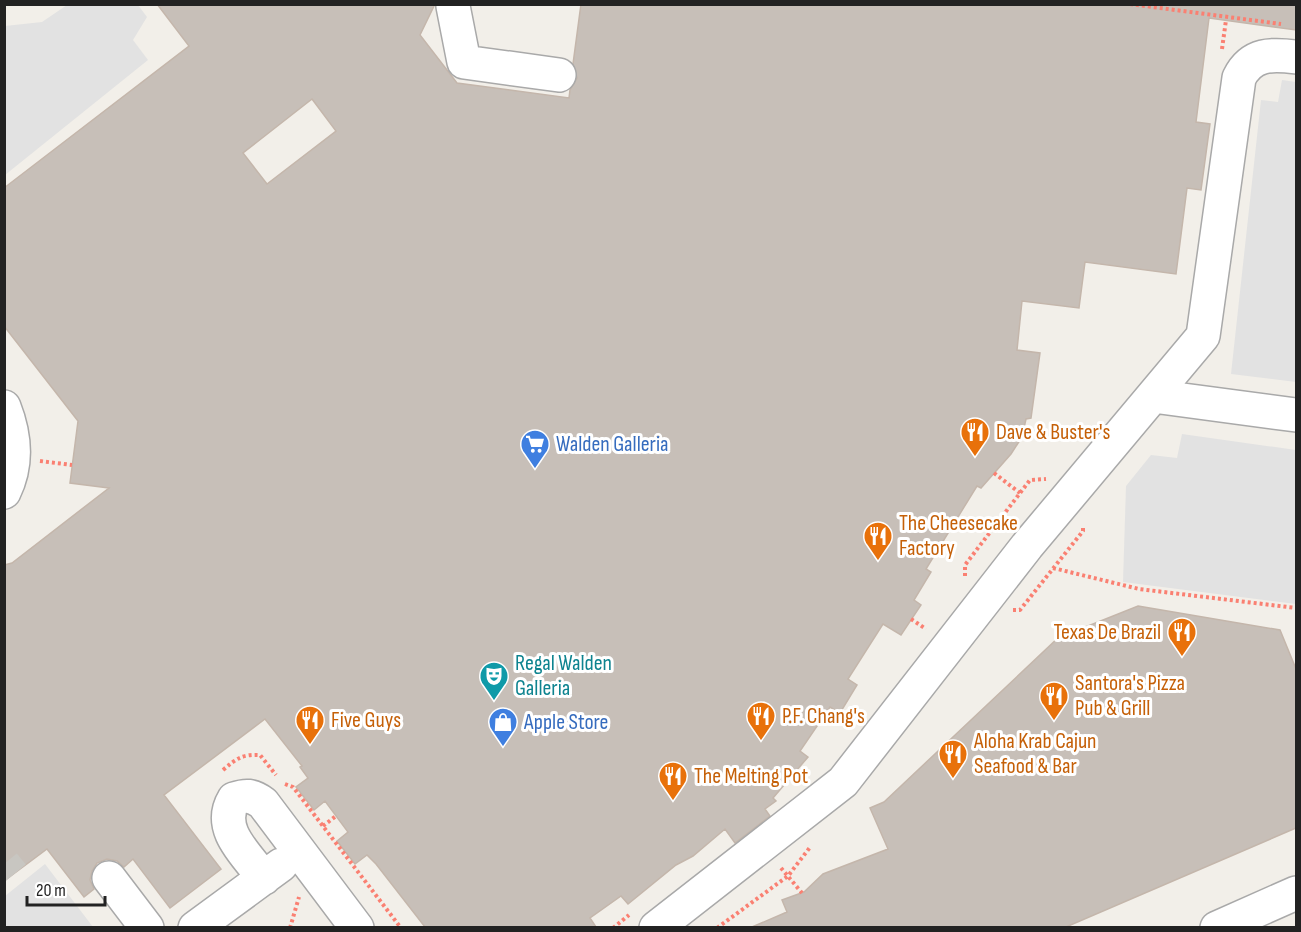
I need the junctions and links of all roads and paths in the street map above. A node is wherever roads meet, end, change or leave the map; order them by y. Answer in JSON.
{"nodes":[{"id":1,"x":1130,"y":4,"type":"edge"},
{"id":2,"x":447,"y":6,"type":"edge"},
{"id":3,"x":1285,"y":24,"type":"dead end"},
{"id":4,"x":1296,"y":57,"type":"edge"},
{"id":5,"x":559,"y":75,"type":"dead end"},
{"id":6,"x":1154,"y":396,"type":"junction"},
{"id":7,"x":4,"y":406,"type":"edge"},
{"id":8,"x":1296,"y":415,"type":"edge"},
{"id":9,"x":35,"y":460,"type":"dead end"},
{"id":10,"x":72,"y":465,"type":"dead end"},
{"id":11,"x":994,"y":473,"type":"dead end"},
{"id":12,"x":1053,"y":478,"type":"dead end"},
{"id":13,"x":4,"y":492,"type":"edge"},
{"id":14,"x":1020,"y":493,"type":"junction"},
{"id":15,"x":1053,"y":568,"type":"dead end"},
{"id":16,"x":959,"y":586,"type":"dead end"},
{"id":17,"x":1296,"y":608,"type":"edge"},
{"id":18,"x":933,"y":621,"type":"dead end"},
{"id":19,"x":920,"y":639,"type":"dead end"},
{"id":20,"x":336,"y":816,"type":"dead end"},
{"id":21,"x":323,"y":826,"type":"dead end"},
{"id":22,"x":299,"y":852,"type":"junction"},
{"id":23,"x":777,"y":864,"type":"dead end"},
{"id":24,"x":110,"y":878,"type":"dead end"},
{"id":25,"x":264,"y":878,"type":"junction"},
{"id":26,"x":300,"y":893,"type":"dead end"},
{"id":27,"x":802,"y":893,"type":"dead end"},
{"id":28,"x":1296,"y":893,"type":"edge"},
{"id":29,"x":644,"y":921,"type":"edge"},
{"id":30,"x":147,"y":927,"type":"edge"},
{"id":31,"x":195,"y":927,"type":"edge"},
{"id":32,"x":290,"y":927,"type":"edge"},
{"id":33,"x":357,"y":927,"type":"edge"},
{"id":34,"x":613,"y":927,"type":"edge"},
{"id":35,"x":1217,"y":927,"type":"edge"}],
"edges":[{"from":1,"to":3,"type":"path"},
{"from":2,"to":5,"type":"street"},
{"from":4,"to":6,"type":"street"},
{"from":6,"to":8,"type":"street"},
{"from":6,"to":29,"type":"street"},
{"from":7,"to":13,"type":"street"},
{"from":9,"to":10,"type":"path"},
{"from":11,"to":14,"type":"path"},
{"from":12,"to":14,"type":"path"},
{"from":14,"to":16,"type":"path"},
{"from":15,"to":17,"type":"path"},
{"from":18,"to":19,"type":"path"},
{"from":20,"to":21,"type":"path"},
{"from":22,"to":25,"type":"street"},
{"from":22,"to":25,"type":"street"},
{"from":22,"to":33,"type":"street"},
{"from":23,"to":27,"type":"path"},
{"from":24,"to":30,"type":"street"},
{"from":25,"to":31,"type":"street"},
{"from":26,"to":32,"type":"path"},
{"from":28,"to":35,"type":"street"},
{"from":29,"to":34,"type":"path"}]}
